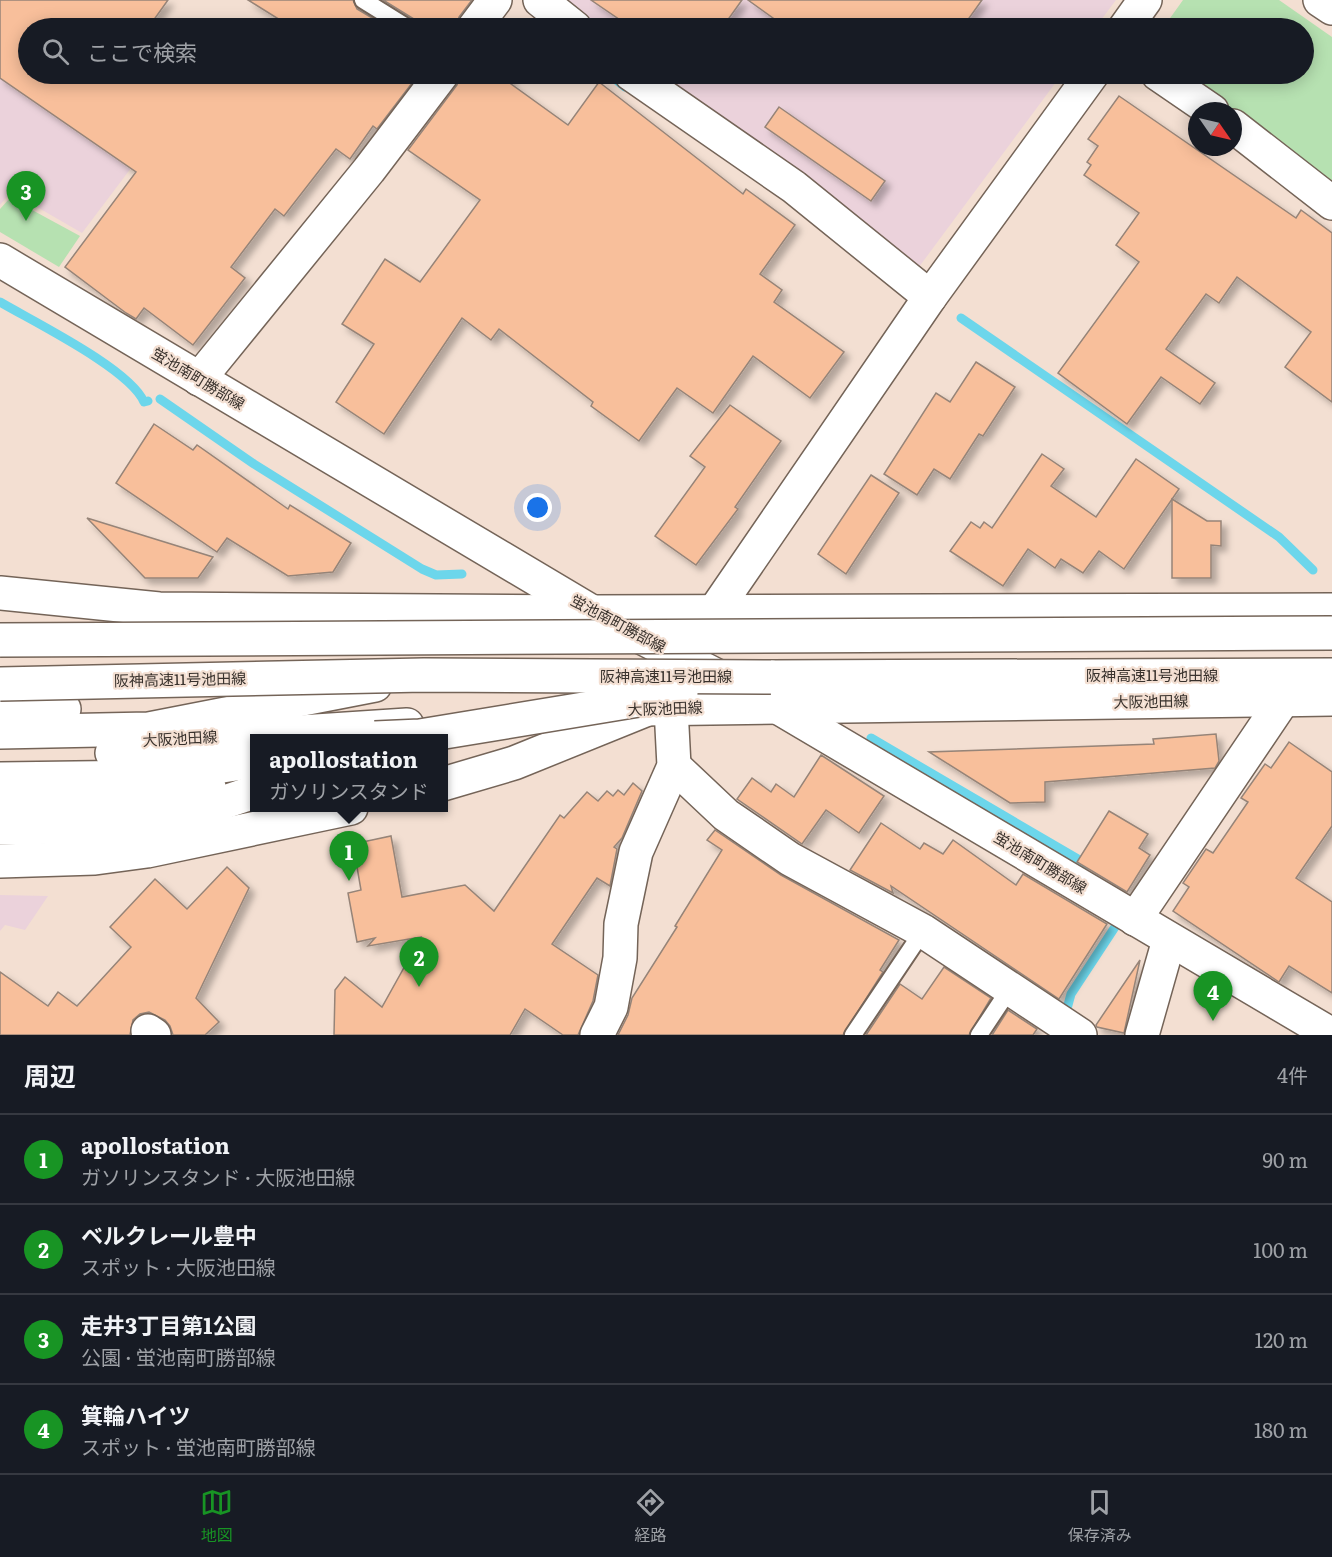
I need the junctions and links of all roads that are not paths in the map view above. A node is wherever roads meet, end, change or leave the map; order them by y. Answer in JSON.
{"nodes":[{"id":1,"x":363,"y":0,"type":"edge"},
{"id":2,"x":495,"y":0,"type":"edge"},
{"id":3,"x":540,"y":0,"type":"edge"},
{"id":4,"x":1145,"y":0,"type":"edge"},
{"id":5,"x":1320,"y":0,"type":"edge"},
{"id":6,"x":1332,"y":8,"type":"edge"},
{"id":7,"x":392,"y":18,"type":"edge"},
{"id":8,"x":482,"y":18,"type":"edge"},
{"id":9,"x":562,"y":18,"type":"edge"},
{"id":10,"x":1132,"y":18,"type":"edge"},
{"id":11,"x":434,"y":84,"type":"edge"},
{"id":12,"x":645,"y":84,"type":"edge"},
{"id":13,"x":1085,"y":84,"type":"edge"},
{"id":14,"x":1173,"y":84,"type":"edge"},
{"id":15,"x":1199,"y":102,"type":"edge"},
{"id":16,"x":1242,"y":133,"type":"edge"},
{"id":17,"x":1332,"y":203,"type":"edge"},
{"id":18,"x":0,"y":260,"type":"edge"},
{"id":19,"x":930,"y":297,"type":"junction"},
{"id":20,"x":199,"y":379,"type":"junction"},
{"id":21,"x":0,"y":593,"type":"edge"},
{"id":22,"x":1332,"y":610,"type":"edge"},
{"id":23,"x":592,"y":612,"type":"junction"},
{"id":24,"x":714,"y":612,"type":"junction"},
{"id":25,"x":1332,"y":633,"type":"edge"},
{"id":26,"x":0,"y":640,"type":"edge"},
{"id":27,"x":424,"y":675,"type":"junction"},
{"id":28,"x":1332,"y":675,"type":"edge"},
{"id":29,"x":0,"y":684,"type":"edge"},
{"id":30,"x":774,"y":692,"type":"junction"},
{"id":31,"x":1332,"y":699,"type":"edge"},
{"id":32,"x":1283,"y":700,"type":"junction"},
{"id":33,"x":661,"y":708,"type":"junction"},
{"id":34,"x":0,"y":709,"type":"edge"},
{"id":35,"x":0,"y":732,"type":"edge"},
{"id":36,"x":263,"y":734,"type":"edge"},
{"id":37,"x":443,"y":734,"type":"edge"},
{"id":38,"x":250,"y":735,"type":"edge"},
{"id":39,"x":0,"y":745,"type":"edge"},
{"id":40,"x":250,"y":746,"type":"edge"},
{"id":41,"x":0,"y":754,"type":"edge"},
{"id":42,"x":250,"y":762,"type":"edge"},
{"id":43,"x":674,"y":766,"type":"junction"},
{"id":44,"x":250,"y":777,"type":"edge"},
{"id":45,"x":0,"y":779,"type":"edge"},
{"id":46,"x":448,"y":783,"type":"edge"},
{"id":47,"x":250,"y":794,"type":"edge"},
{"id":48,"x":0,"y":804,"type":"edge"},
{"id":49,"x":328,"y":812,"type":"edge"},
{"id":50,"x":0,"y":828,"type":"edge"},
{"id":51,"x":0,"y":861,"type":"edge"},
{"id":52,"x":1135,"y":920,"type":"junction"},
{"id":53,"x":924,"y":931,"type":"junction"},
{"id":54,"x":1169,"y":940,"type":"junction"},
{"id":55,"x":1009,"y":990,"type":"junction"},
{"id":56,"x":597,"y":1035,"type":"edge"},
{"id":57,"x":853,"y":1035,"type":"edge"},
{"id":58,"x":979,"y":1035,"type":"edge"},
{"id":59,"x":1080,"y":1035,"type":"edge"},
{"id":60,"x":1142,"y":1035,"type":"edge"},
{"id":61,"x":1332,"y":1035,"type":"edge"}],
"edges":[{"from":1,"to":7,"type":"lane"},
{"from":2,"to":8,"type":"main road"},
{"from":3,"to":9,"type":"main road"},
{"from":4,"to":10,"type":"main road"},
{"from":5,"to":6,"type":"main road"},
{"from":11,"to":20,"type":"main road"},
{"from":12,"to":19,"type":"main road"},
{"from":13,"to":19,"type":"main road"},
{"from":14,"to":15,"type":"main road"},
{"from":16,"to":17,"type":"main road"},
{"from":18,"to":20,"type":"main road","name":"蛍池南町勝部線"},
{"from":19,"to":24,"type":"main road"},
{"from":20,"to":23,"type":"main road","name":"蛍池南町勝部線"},
{"from":21,"to":23,"type":"main road"},
{"from":22,"to":24,"type":"main road"},
{"from":23,"to":24,"type":"main road"},
{"from":23,"to":30,"type":"main road","name":"蛍池南町勝部線"},
{"from":25,"to":26,"type":"main road","bridge":true},
{"from":27,"to":29,"type":"main road","name":"阪神高速11号池田線","bridge":true},
{"from":27,"to":30,"type":"main road","name":"阪神高速11号池田線","bridge":true},
{"from":27,"to":34,"type":"main road","bridge":true},
{"from":27,"to":35,"type":"main road","bridge":true},
{"from":28,"to":30,"type":"main road","name":"阪神高速11号池田線"},
{"from":30,"to":32,"type":"main road","name":"大阪池田線"},
{"from":30,"to":33,"type":"main road","name":"大阪池田線"},
{"from":30,"to":37,"type":"main road","bridge":true},
{"from":30,"to":52,"type":"main road","name":"蛍池南町勝部線"},
{"from":31,"to":32,"type":"main road","name":"大阪池田線"},
{"from":32,"to":52,"type":"main road"},
{"from":33,"to":36,"type":"main road","name":"大阪池田線"},
{"from":33,"to":43,"type":"main road"},
{"from":33,"to":46,"type":"main road"},
{"from":38,"to":39,"type":"main road","name":"大阪池田線"},
{"from":40,"to":41,"type":"main road"},
{"from":42,"to":45,"type":"main road"},
{"from":43,"to":53,"type":"main road"},
{"from":43,"to":56,"type":"main road"},
{"from":44,"to":48,"type":"main road"},
{"from":47,"to":50,"type":"main road"},
{"from":49,"to":51,"type":"main road"},
{"from":52,"to":54,"type":"main road","name":"蛍池南町勝部線"},
{"from":53,"to":55,"type":"main road"},
{"from":53,"to":57,"type":"lane"},
{"from":54,"to":60,"type":"main road"},
{"from":54,"to":61,"type":"main road","name":"蛍池南町勝部線"},
{"from":55,"to":58,"type":"lane"},
{"from":55,"to":59,"type":"main road"}]}
